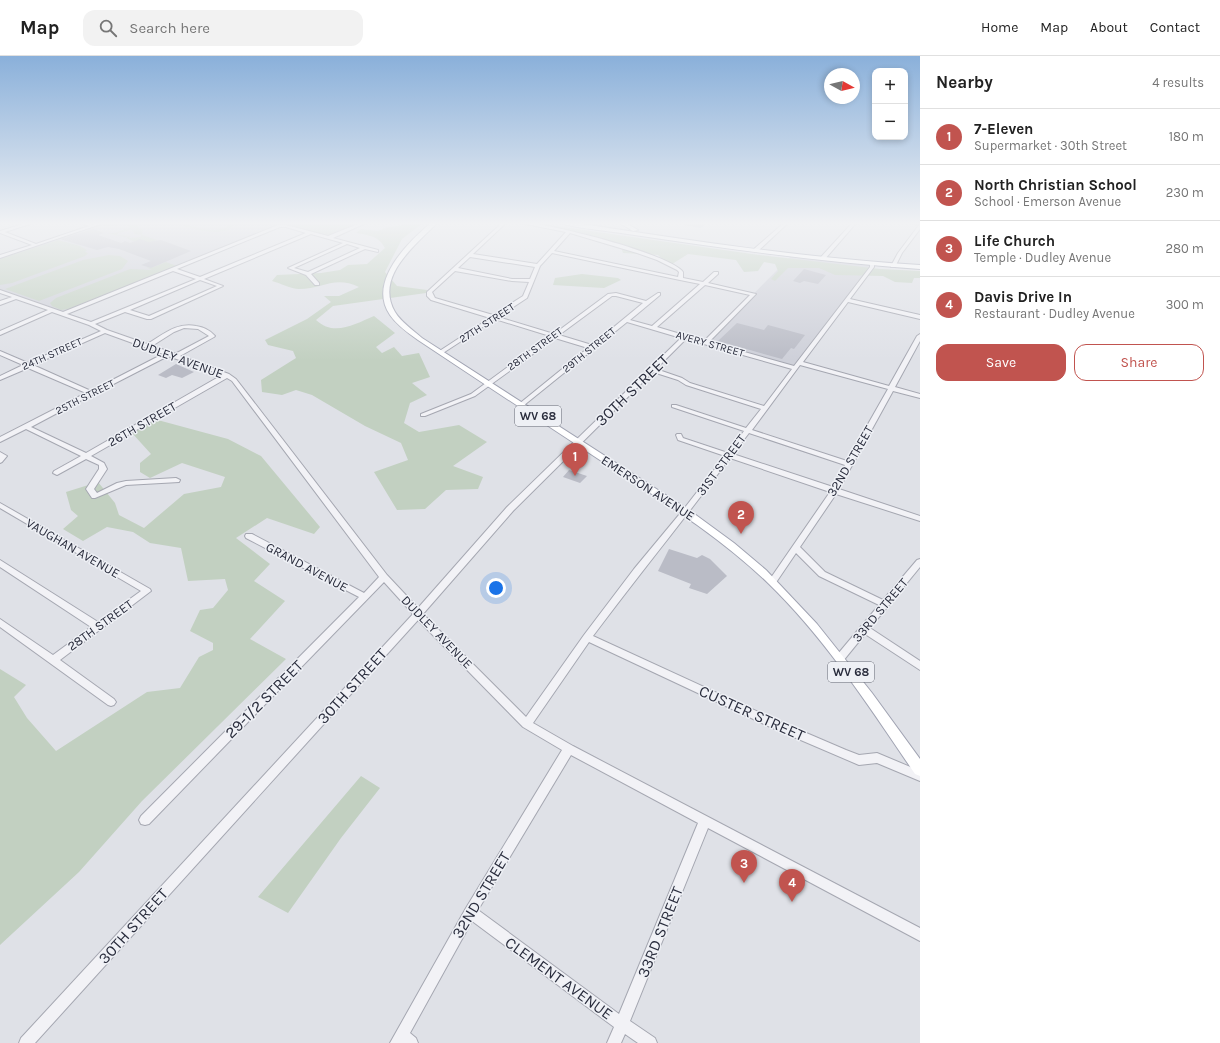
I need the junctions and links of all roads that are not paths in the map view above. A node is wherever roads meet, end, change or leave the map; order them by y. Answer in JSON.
{"nodes":[{"id":1,"x":226,"y":268,"type":"edge"},
{"id":2,"x":290,"y":268,"type":"edge"},
{"id":3,"x":321,"y":268,"type":"edge"},
{"id":4,"x":396,"y":268,"type":"edge"},
{"id":5,"x":537,"y":268,"type":"edge"},
{"id":6,"x":628,"y":268,"type":"edge"},
{"id":7,"x":677,"y":268,"type":"edge"},
{"id":8,"x":871,"y":268,"type":"edge"},
{"id":9,"x":172,"y":269,"type":"joint"},
{"id":10,"x":454,"y":269,"type":"joint"},
{"id":11,"x":716,"y":273,"type":"dead end"},
{"id":12,"x":308,"y":274,"type":"junction"},
{"id":13,"x":200,"y":279,"type":"junction"},
{"id":14,"x":680,"y":279,"type":"junction"},
{"id":15,"x":532,"y":281,"type":"junction"},
{"id":16,"x":317,"y":284,"type":"dead end"},
{"id":17,"x":703,"y":284,"type":"junction"},
{"id":18,"x":0,"y":291,"type":"edge"},
{"id":19,"x":658,"y":294,"type":"dead end"},
{"id":20,"x":16,"y":297,"type":"junction"},
{"id":21,"x":847,"y":300,"type":"junction"},
{"id":22,"x":0,"y":303,"type":"edge"},
{"id":23,"x":647,"y":303,"type":"junction"},
{"id":24,"x":52,"y":310,"type":"junction"},
{"id":25,"x":126,"y":310,"type":"junction"},
{"id":26,"x":62,"y":314,"type":"junction"},
{"id":27,"x":920,"y":317,"type":"edge"},
{"id":28,"x":494,"y":318,"type":"junction"},
{"id":29,"x":625,"y":320,"type":"junction"},
{"id":30,"x":91,"y":324,"type":"junction"},
{"id":31,"x":653,"y":328,"type":"junction"},
{"id":32,"x":105,"y":331,"type":"junction"},
{"id":33,"x":0,"y":333,"type":"edge"},
{"id":34,"x":554,"y":336,"type":"junction"},
{"id":35,"x":920,"y":336,"type":"edge"},
{"id":36,"x":685,"y":337,"type":"junction"},
{"id":37,"x":705,"y":343,"type":"junction"},
{"id":38,"x":148,"y":346,"type":"junction"},
{"id":39,"x":592,"y":347,"type":"junction"},
{"id":40,"x":441,"y":352,"type":"junction"},
{"id":41,"x":0,"y":353,"type":"edge"},
{"id":42,"x":173,"y":355,"type":"junction"},
{"id":43,"x":799,"y":363,"type":"junction"},
{"id":44,"x":29,"y":365,"type":"junction"},
{"id":45,"x":795,"y":368,"type":"junction"},
{"id":46,"x":652,"y":370,"type":"junction"},
{"id":47,"x":227,"y":375,"type":"junction"},
{"id":48,"x":0,"y":378,"type":"edge"},
{"id":49,"x":489,"y":383,"type":"junction"},
{"id":50,"x":891,"y":388,"type":"junction"},
{"id":51,"x":93,"y":394,"type":"junction"},
{"id":52,"x":920,"y":396,"type":"edge"},
{"id":53,"x":521,"y":405,"type":"junction"},
{"id":54,"x":674,"y":406,"type":"dead end"},
{"id":55,"x":765,"y":408,"type":"junction"},
{"id":56,"x":423,"y":415,"type":"dead end"},
{"id":57,"x":26,"y":427,"type":"junction"},
{"id":58,"x":747,"y":431,"type":"junction"},
{"id":59,"x":679,"y":435,"type":"dead end"},
{"id":60,"x":0,"y":440,"type":"edge"},
{"id":61,"x":578,"y":442,"type":"junction"},
{"id":62,"x":0,"y":454,"type":"edge"},
{"id":63,"x":729,"y":455,"type":"junction"},
{"id":64,"x":86,"y":456,"type":"junction"},
{"id":65,"x":0,"y":461,"type":"edge"},
{"id":66,"x":849,"y":464,"type":"junction"},
{"id":67,"x":57,"y":473,"type":"dead end"},
{"id":68,"x":176,"y":480,"type":"dead end"},
{"id":69,"x":835,"y":490,"type":"junction"},
{"id":70,"x":0,"y":505,"type":"edge"},
{"id":71,"x":686,"y":512,"type":"junction"},
{"id":72,"x":920,"y":519,"type":"edge"},
{"id":73,"x":249,"y":536,"type":"dead end"},
{"id":74,"x":796,"y":548,"type":"junction"},
{"id":75,"x":0,"y":562,"type":"edge"},
{"id":76,"x":920,"y":562,"type":"edge"},
{"id":77,"x":384,"y":578,"type":"junction"},
{"id":78,"x":772,"y":582,"type":"junction"},
{"id":79,"x":147,"y":591,"type":"joint"},
{"id":80,"x":365,"y":597,"type":"junction"},
{"id":81,"x":884,"y":604,"type":"junction"},
{"id":82,"x":418,"y":614,"type":"junction"},
{"id":83,"x":0,"y":622,"type":"edge"},
{"id":84,"x":98,"y":627,"type":"junction"},
{"id":85,"x":864,"y":629,"type":"junction"},
{"id":86,"x":587,"y":637,"type":"junction"},
{"id":87,"x":840,"y":658,"type":"junction"},
{"id":88,"x":53,"y":660,"type":"junction"},
{"id":89,"x":920,"y":666,"type":"edge"},
{"id":90,"x":111,"y":702,"type":"dead end"},
{"id":91,"x":527,"y":724,"type":"junction"},
{"id":92,"x":569,"y":749,"type":"junction"},
{"id":93,"x":920,"y":770,"type":"edge"},
{"id":94,"x":920,"y":776,"type":"edge"},
{"id":95,"x":145,"y":820,"type":"dead end"},
{"id":96,"x":705,"y":821,"type":"junction"},
{"id":97,"x":470,"y":912,"type":"junction"},
{"id":98,"x":920,"y":935,"type":"edge"},
{"id":99,"x":623,"y":1025,"type":"junction"},
{"id":100,"x":403,"y":1040,"type":"edge"},
{"id":101,"x":26,"y":1043,"type":"edge"},
{"id":102,"x":614,"y":1043,"type":"edge"},
{"id":103,"x":650,"y":1043,"type":"edge"}],
"edges":[{"from":1,"to":13,"type":"street","name":"24TH STREET"},
{"from":2,"to":12,"type":"street"},
{"from":3,"to":12,"type":"street"},
{"from":4,"to":40,"type":"main road","name":"EMERSON AVENUE","number":"WV 68"},
{"from":5,"to":15,"type":"street","name":"27TH STREET"},
{"from":6,"to":14,"type":"street"},
{"from":7,"to":14,"type":"street"},
{"from":8,"to":21,"type":"street","name":"31ST STREET"},
{"from":9,"to":13,"type":"street"},
{"from":9,"to":26,"type":"street"},
{"from":10,"to":15,"type":"street"},
{"from":10,"to":28,"type":"street"},
{"from":11,"to":17,"type":"street"},
{"from":12,"to":16,"type":"street"},
{"from":13,"to":25,"type":"street","name":"24TH STREET"},
{"from":13,"to":25,"type":"street"},
{"from":14,"to":17,"type":"street"},
{"from":15,"to":28,"type":"street","name":"27TH STREET"},
{"from":17,"to":31,"type":"street"},
{"from":17,"to":37,"type":"street"},
{"from":18,"to":20,"type":"street","name":"DUDLEY AVENUE"},
{"from":19,"to":23,"type":"street","name":"29TH STREET"},
{"from":20,"to":22,"type":"street"},
{"from":20,"to":24,"type":"street","name":"DUDLEY AVENUE"},
{"from":21,"to":27,"type":"street"},
{"from":21,"to":43,"type":"street","name":"31ST STREET"},
{"from":23,"to":29,"type":"street","name":"29TH STREET"},
{"from":23,"to":34,"type":"street","name":"28TH STREET"},
{"from":24,"to":26,"type":"street","name":"DUDLEY AVENUE"},
{"from":24,"to":33,"type":"street"},
{"from":25,"to":30,"type":"street","name":"24TH STREET"},
{"from":26,"to":30,"type":"street","name":"DUDLEY AVENUE"},
{"from":28,"to":34,"type":"street"},
{"from":28,"to":40,"type":"street","name":"27TH STREET"},
{"from":29,"to":31,"type":"street","name":"AVERY STREET"},
{"from":29,"to":39,"type":"street","name":"29TH STREET"},
{"from":30,"to":32,"type":"street","name":"DUDLEY AVENUE"},
{"from":31,"to":36,"type":"street","name":"AVERY STREET"},
{"from":32,"to":38,"type":"street","name":"DUDLEY AVENUE"},
{"from":32,"to":44,"type":"street","name":"24TH STREET"},
{"from":34,"to":39,"type":"street"},
{"from":34,"to":49,"type":"street","name":"28TH STREET"},
{"from":35,"to":50,"type":"street","name":"32ND STREET"},
{"from":36,"to":37,"type":"street","name":"AVERY STREET"},
{"from":36,"to":46,"type":"street","name":"30TH STREET"},
{"from":37,"to":45,"type":"street","name":"AVERY STREET"},
{"from":38,"to":42,"type":"street","name":"DUDLEY AVENUE"},
{"from":38,"to":42,"type":"street","name":"25TH STREET"},
{"from":39,"to":53,"type":"street","name":"29TH STREET"},
{"from":40,"to":49,"type":"main road","name":"EMERSON AVENUE","number":"WV 68"},
{"from":41,"to":44,"type":"street"},
{"from":42,"to":47,"type":"street","name":"DUDLEY AVENUE"},
{"from":42,"to":51,"type":"street","name":"25TH STREET"},
{"from":43,"to":45,"type":"street","name":"31ST STREET"},
{"from":43,"to":50,"type":"street"},
{"from":44,"to":48,"type":"street","name":"24TH STREET"},
{"from":44,"to":51,"type":"street"},
{"from":45,"to":55,"type":"street","name":"31ST STREET"},
{"from":46,"to":55,"type":"street"},
{"from":46,"to":61,"type":"street","name":"30TH STREET"},
{"from":47,"to":64,"type":"street","name":"26TH STREET"},
{"from":47,"to":77,"type":"street","name":"DUDLEY AVENUE"},
{"from":49,"to":53,"type":"main road","name":"EMERSON AVENUE","number":"WV 68"},
{"from":49,"to":56,"type":"street","name":"28TH STREET"},
{"from":50,"to":52,"type":"street"},
{"from":50,"to":66,"type":"street","name":"32ND STREET"},
{"from":51,"to":57,"type":"street","name":"25TH STREET"},
{"from":53,"to":61,"type":"main road","name":"EMERSON AVENUE","number":"WV 68"},
{"from":54,"to":58,"type":"street"},
{"from":55,"to":58,"type":"street","name":"31ST STREET"},
{"from":57,"to":60,"type":"street","name":"25TH STREET"},
{"from":57,"to":64,"type":"street"},
{"from":58,"to":63,"type":"street","name":"31ST STREET"},
{"from":58,"to":66,"type":"street"},
{"from":59,"to":63,"type":"street"},
{"from":61,"to":71,"type":"main road","name":"EMERSON AVENUE","number":"WV 68"},
{"from":61,"to":82,"type":"street","name":"30TH STREET"},
{"from":62,"to":65,"type":"street"},
{"from":63,"to":69,"type":"street"},
{"from":63,"to":71,"type":"street","name":"31ST STREET"},
{"from":64,"to":67,"type":"street","name":"26TH STREET"},
{"from":64,"to":68,"type":"street"},
{"from":66,"to":69,"type":"street","name":"32ND STREET"},
{"from":69,"to":72,"type":"street"},
{"from":69,"to":74,"type":"street","name":"32ND STREET"},
{"from":70,"to":79,"type":"street","name":"VAUGHAN AVENUE"},
{"from":71,"to":78,"type":"main road","name":"EMERSON AVENUE","number":"WV 68"},
{"from":71,"to":86,"type":"street","name":"31ST STREET"},
{"from":73,"to":80,"type":"street","name":"GRAND AVENUE"},
{"from":74,"to":78,"type":"street","name":"32ND STREET"},
{"from":74,"to":81,"type":"street"},
{"from":75,"to":84,"type":"street"},
{"from":76,"to":81,"type":"street","name":"33RD STREET"},
{"from":77,"to":80,"type":"street","name":"29-1/2 STREET"},
{"from":77,"to":82,"type":"street","name":"DUDLEY AVENUE"},
{"from":78,"to":87,"type":"main road","name":"EMERSON AVENUE","number":"WV 68"},
{"from":79,"to":84,"type":"street","name":"28TH STREET"},
{"from":80,"to":95,"type":"street","name":"29-1/2 STREET"},
{"from":81,"to":85,"type":"street","name":"33RD STREET"},
{"from":82,"to":91,"type":"street","name":"DUDLEY AVENUE"},
{"from":82,"to":101,"type":"street","name":"30TH STREET"},
{"from":83,"to":88,"type":"street"},
{"from":84,"to":88,"type":"street","name":"28TH STREET"},
{"from":85,"to":87,"type":"street","name":"33RD STREET"},
{"from":85,"to":89,"type":"street"},
{"from":86,"to":91,"type":"street","name":"31ST STREET"},
{"from":86,"to":94,"type":"street","name":"CUSTER STREET"},
{"from":87,"to":93,"type":"main road","name":"EMERSON AVENUE","number":"WV 68"},
{"from":88,"to":90,"type":"street"},
{"from":91,"to":92,"type":"street","name":"DUDLEY AVENUE"},
{"from":92,"to":96,"type":"street","name":"DUDLEY AVENUE"},
{"from":92,"to":97,"type":"street","name":"32ND STREET"},
{"from":96,"to":98,"type":"street","name":"DUDLEY AVENUE"},
{"from":96,"to":99,"type":"street","name":"33RD STREET"},
{"from":97,"to":99,"type":"street","name":"CLEMENT AVENUE"},
{"from":97,"to":100,"type":"street","name":"32ND STREET"},
{"from":99,"to":102,"type":"street","name":"33RD STREET"},
{"from":99,"to":103,"type":"street","name":"CLEMENT AVENUE"}]}
